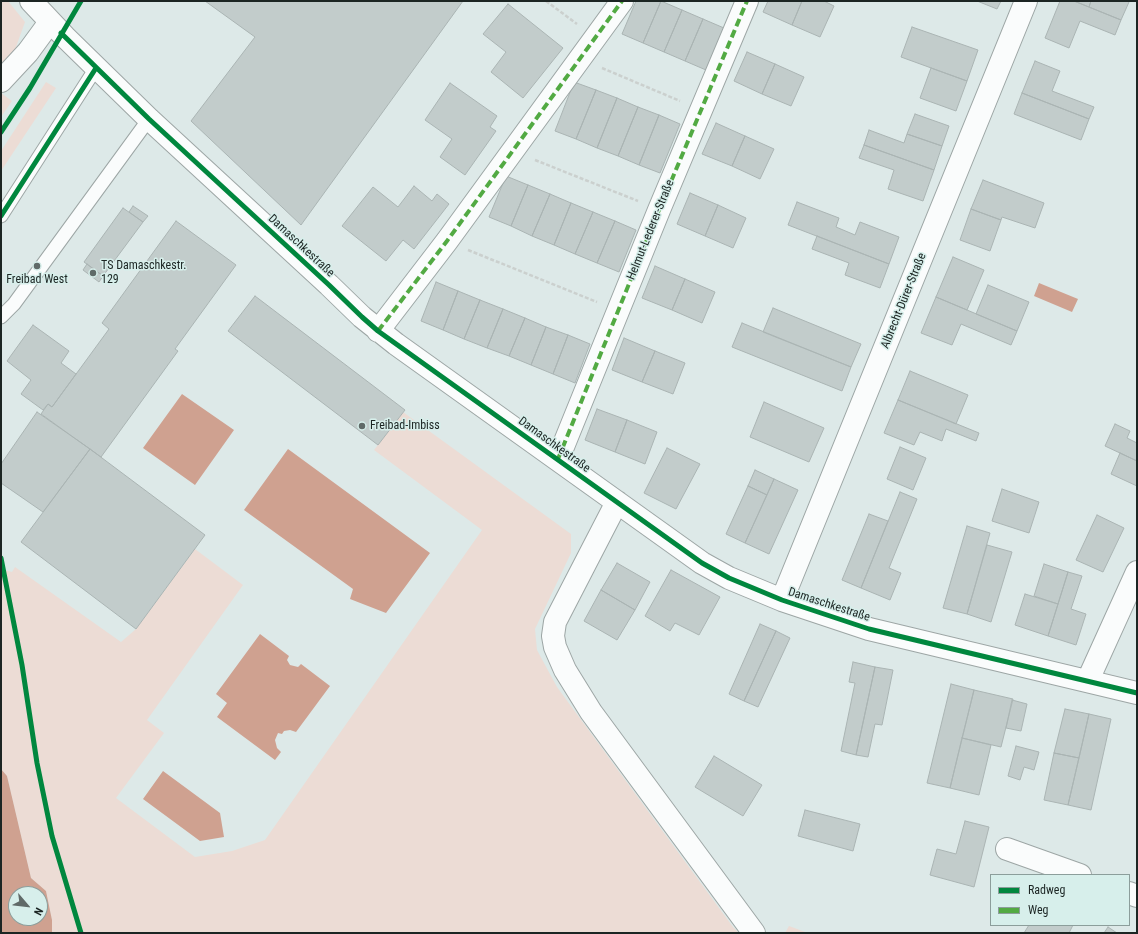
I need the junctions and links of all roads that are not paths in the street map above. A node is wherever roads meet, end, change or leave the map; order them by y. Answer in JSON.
{"nodes":[{"id":1,"x":31,"y":1,"type":"edge"},
{"id":2,"x":622,"y":1,"type":"edge"},
{"id":3,"x":747,"y":1,"type":"edge"},
{"id":4,"x":1026,"y":1,"type":"edge"},
{"id":5,"x":50,"y":22,"type":"junction"},
{"id":6,"x":96,"y":68,"type":"junction"},
{"id":7,"x":1,"y":81,"type":"edge"},
{"id":8,"x":150,"y":119,"type":"junction"},
{"id":9,"x":1,"y":216,"type":"edge"},
{"id":10,"x":1,"y":317,"type":"edge"},
{"id":11,"x":378,"y":331,"type":"junction"},
{"id":12,"x":558,"y":459,"type":"junction"},
{"id":13,"x":617,"y":502,"type":"junction"},
{"id":14,"x":1137,"y":572,"type":"edge"},
{"id":15,"x":782,"y":600,"type":"junction"},
{"id":16,"x":1088,"y":680,"type":"junction"},
{"id":17,"x":1137,"y":693,"type":"edge"},
{"id":18,"x":1007,"y":849,"type":"dead end"},
{"id":19,"x":1077,"y":874,"type":"edge"},
{"id":20,"x":754,"y":933,"type":"edge"}],
"edges":[{"from":1,"to":5,"type":"street","name":"Damaschkestraße"},
{"from":2,"to":11,"type":"street"},
{"from":3,"to":12,"type":"street","name":"Helmut-Lederer-Straße"},
{"from":4,"to":15,"type":"street","name":"Albrecht-Dürer-Straße"},
{"from":5,"to":6,"type":"street","name":"Damaschkestraße"},
{"from":5,"to":7,"type":"street"},
{"from":6,"to":8,"type":"street","name":"Damaschkestraße"},
{"from":6,"to":9,"type":"lane"},
{"from":8,"to":10,"type":"lane"},
{"from":8,"to":11,"type":"street","name":"Damaschkestraße"},
{"from":11,"to":12,"type":"street","name":"Damaschkestraße"},
{"from":12,"to":13,"type":"street","name":"Damaschkestraße"},
{"from":13,"to":15,"type":"street","name":"Damaschkestraße"},
{"from":13,"to":20,"type":"street"},
{"from":14,"to":16,"type":"street"},
{"from":15,"to":16,"type":"street","name":"Damaschkestraße"},
{"from":16,"to":17,"type":"street","name":"Damaschkestraße"},
{"from":18,"to":19,"type":"street"}]}
